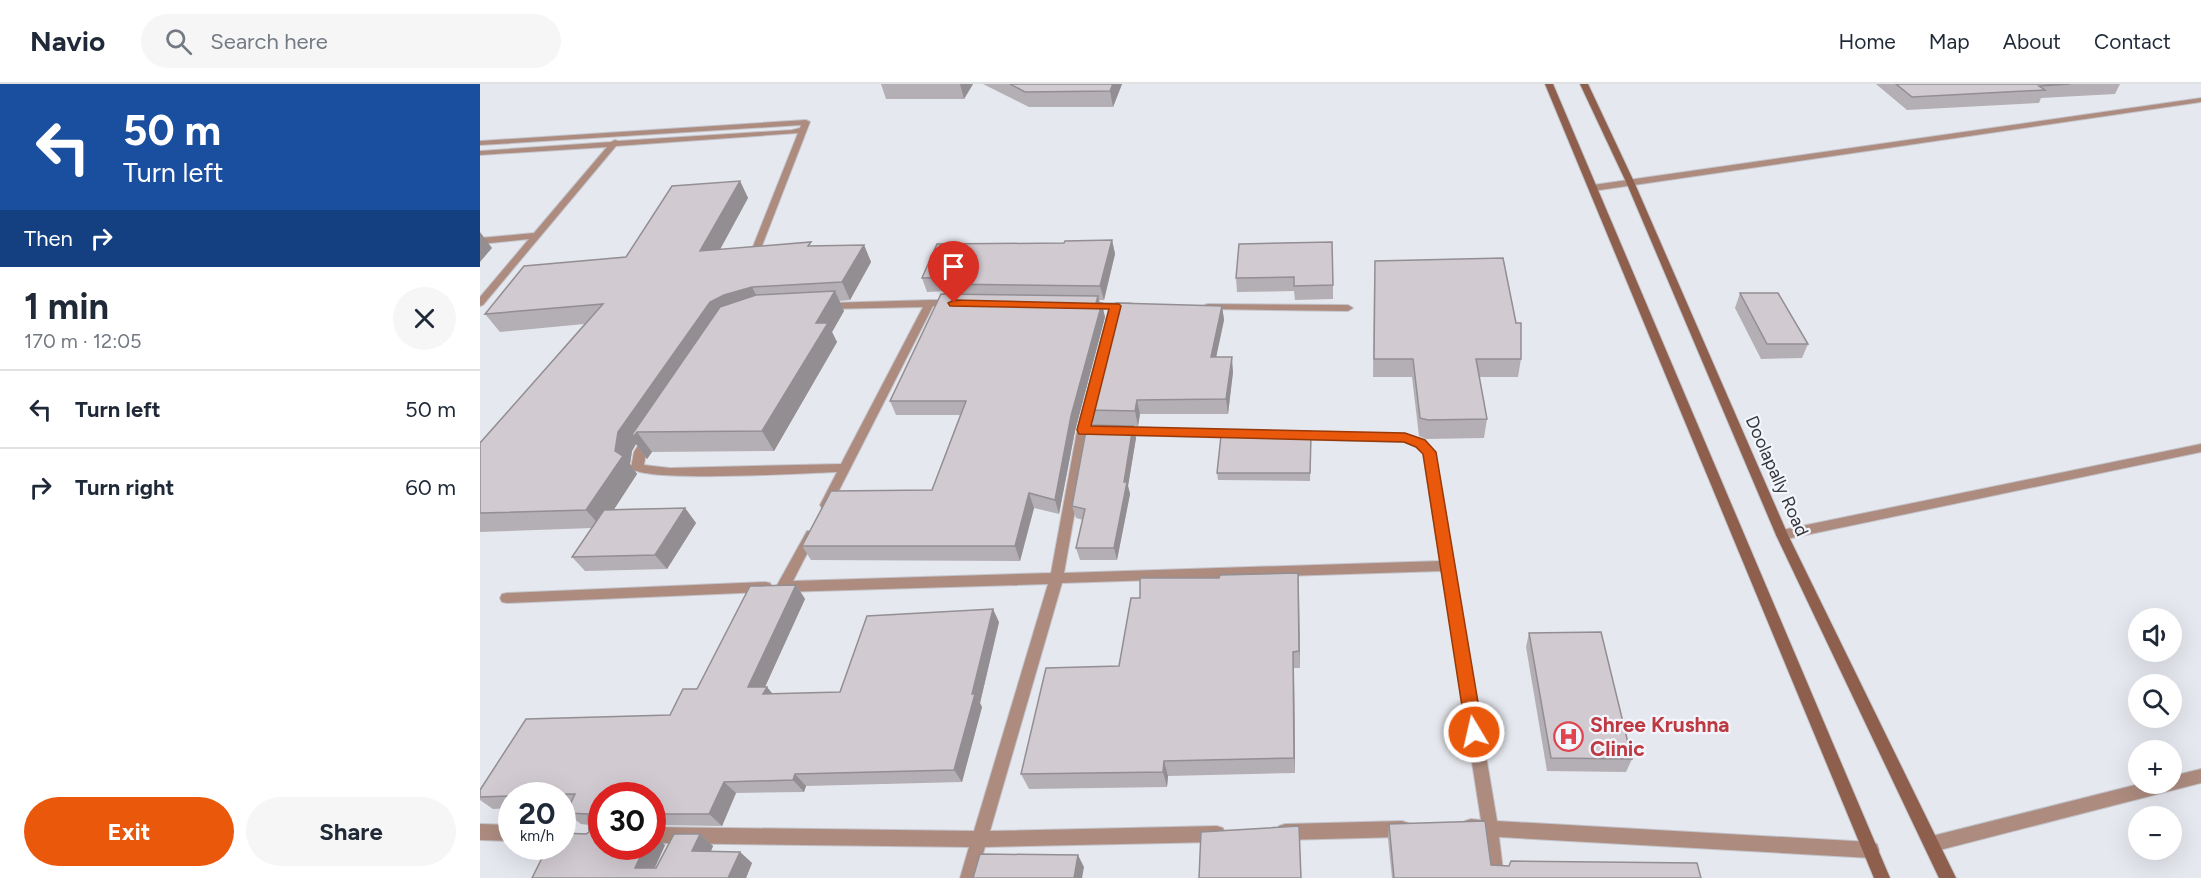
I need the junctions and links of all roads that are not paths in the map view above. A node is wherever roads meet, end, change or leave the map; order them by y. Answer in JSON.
{"nodes":[{"id":1,"x":1550,"y":84,"type":"edge"},
{"id":2,"x":1584,"y":84,"type":"edge"},
{"id":3,"x":2201,"y":100,"type":"edge"},
{"id":4,"x":803,"y":129,"type":"junction"},
{"id":5,"x":622,"y":134,"type":"junction"},
{"id":6,"x":480,"y":143,"type":"edge"},
{"id":7,"x":612,"y":146,"type":"junction"},
{"id":8,"x":480,"y":153,"type":"edge"},
{"id":9,"x":1631,"y":184,"type":"junction"},
{"id":10,"x":1593,"y":188,"type":"junction"},
{"id":11,"x":534,"y":236,"type":"junction"},
{"id":12,"x":480,"y":241,"type":"edge"},
{"id":13,"x":757,"y":249,"type":"edge"},
{"id":14,"x":480,"y":303,"type":"edge"},
{"id":15,"x":930,"y":303,"type":"junction"},
{"id":16,"x":965,"y":304,"type":"edge"},
{"id":17,"x":814,"y":306,"type":"edge"},
{"id":18,"x":1081,"y":306,"type":"edge"},
{"id":19,"x":1115,"y":306,"type":"junction"},
{"id":20,"x":1139,"y":306,"type":"edge"},
{"id":21,"x":1197,"y":307,"type":"edge"},
{"id":22,"x":1348,"y":308,"type":"dead end"},
{"id":23,"x":1095,"y":431,"type":"junction"},
{"id":24,"x":653,"y":432,"type":"edge"},
{"id":25,"x":2201,"y":448,"type":"edge"},
{"id":26,"x":846,"y":468,"type":"junction"},
{"id":27,"x":1782,"y":535,"type":"junction"},
{"id":28,"x":1447,"y":566,"type":"junction"},
{"id":29,"x":1057,"y":577,"type":"junction"},
{"id":30,"x":784,"y":586,"type":"junction"},
{"id":31,"x":507,"y":598,"type":"dead end"},
{"id":32,"x":2201,"y":776,"type":"edge"},
{"id":33,"x":1490,"y":826,"type":"junction"},
{"id":34,"x":1455,"y":827,"type":"edge"},
{"id":35,"x":1420,"y":828,"type":"edge"},
{"id":36,"x":480,"y":832,"type":"edge"},
{"id":37,"x":498,"y":833,"type":"edge"},
{"id":38,"x":1268,"y":833,"type":"edge"},
{"id":39,"x":1233,"y":834,"type":"edge"},
{"id":40,"x":666,"y":836,"type":"edge"},
{"id":41,"x":681,"y":836,"type":"junction"},
{"id":42,"x":979,"y":839,"type":"junction"},
{"id":43,"x":1932,"y":843,"type":"junction"},
{"id":44,"x":1871,"y":850,"type":"junction"},
{"id":45,"x":670,"y":857,"type":"edge"},
{"id":46,"x":968,"y":878,"type":"edge"},
{"id":47,"x":1496,"y":878,"type":"edge"},
{"id":48,"x":1882,"y":878,"type":"edge"},
{"id":49,"x":1948,"y":878,"type":"edge"}],
"edges":[{"from":1,"to":10,"type":"main road"},
{"from":2,"to":9,"type":"main road","name":"Doolapally Road"},
{"from":3,"to":9,"type":"street"},
{"from":4,"to":5,"type":"street"},
{"from":4,"to":7,"type":"street"},
{"from":4,"to":13,"type":"street"},
{"from":5,"to":6,"type":"street"},
{"from":5,"to":7,"type":"street"},
{"from":7,"to":8,"type":"street"},
{"from":7,"to":11,"type":"street"},
{"from":9,"to":10,"type":"street"},
{"from":9,"to":27,"type":"main road","name":"Doolapally Road"},
{"from":10,"to":44,"type":"main road"},
{"from":11,"to":12,"type":"street"},
{"from":11,"to":14,"type":"street"},
{"from":15,"to":16,"type":"street"},
{"from":15,"to":17,"type":"street"},
{"from":15,"to":26,"type":"street"},
{"from":18,"to":19,"type":"street"},
{"from":19,"to":20,"type":"street"},
{"from":19,"to":23,"type":"street"},
{"from":21,"to":22,"type":"street"},
{"from":23,"to":28,"type":"street"},
{"from":23,"to":29,"type":"street"},
{"from":24,"to":26,"type":"street"},
{"from":25,"to":27,"type":"street"},
{"from":26,"to":30,"type":"street"},
{"from":27,"to":43,"type":"main road","name":"Doolapally Road"},
{"from":28,"to":29,"type":"street"},
{"from":28,"to":33,"type":"street"},
{"from":29,"to":30,"type":"street"},
{"from":29,"to":42,"type":"street"},
{"from":30,"to":31,"type":"street"},
{"from":32,"to":43,"type":"street"},
{"from":33,"to":34,"type":"street"},
{"from":33,"to":44,"type":"street"},
{"from":33,"to":47,"type":"street"},
{"from":35,"to":38,"type":"street"},
{"from":36,"to":37,"type":"street"},
{"from":39,"to":42,"type":"street"},
{"from":40,"to":41,"type":"street"},
{"from":41,"to":42,"type":"street"},
{"from":41,"to":45,"type":"street"},
{"from":42,"to":46,"type":"street"},
{"from":43,"to":49,"type":"main road","name":"Doolapally Road"},
{"from":44,"to":48,"type":"main road"}]}
